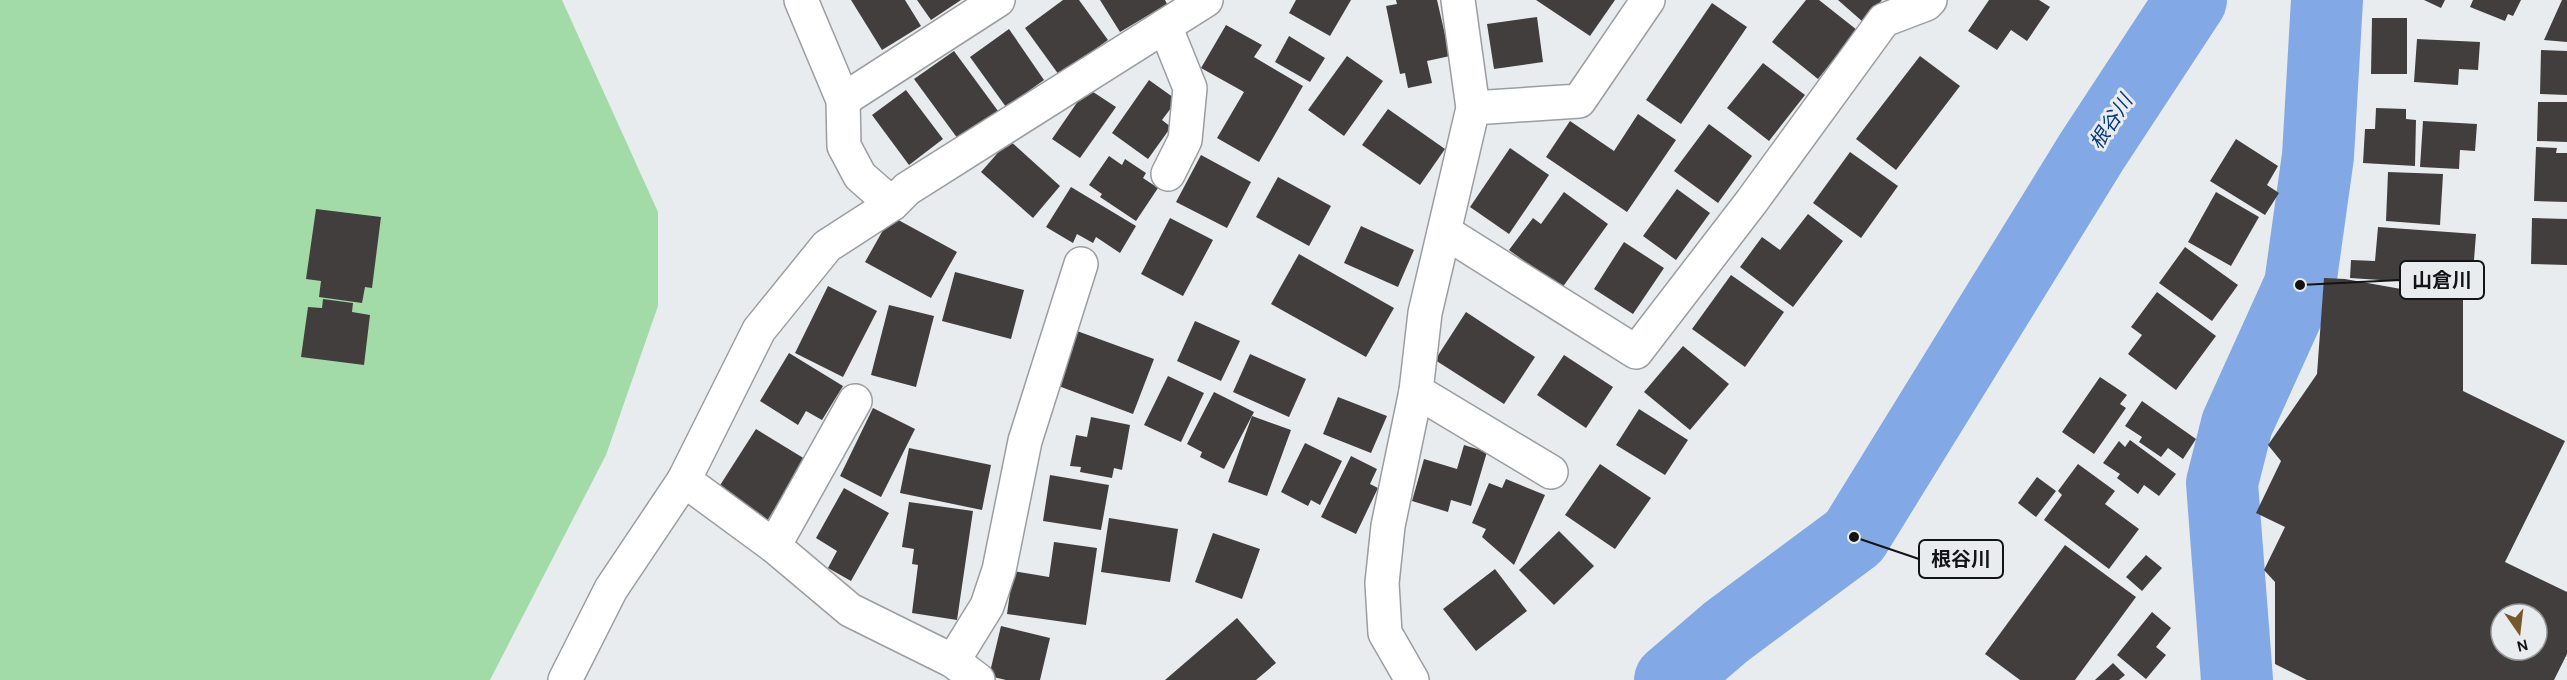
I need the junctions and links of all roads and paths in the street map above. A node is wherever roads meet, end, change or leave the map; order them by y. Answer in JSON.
{"nodes":[{"id":1,"x":801,"y":0,"type":"edge"},
{"id":2,"x":998,"y":0,"type":"edge"},
{"id":3,"x":1206,"y":0,"type":"edge"},
{"id":4,"x":1458,"y":0,"type":"edge"},
{"id":5,"x":1648,"y":0,"type":"edge"},
{"id":6,"x":1930,"y":0,"type":"edge"},
{"id":7,"x":1165,"y":27,"type":"junction"},
{"id":8,"x":843,"y":100,"type":"junction"},
{"id":9,"x":1473,"y":108,"type":"junction"},
{"id":10,"x":1168,"y":174,"type":"dead end"},
{"id":11,"x":892,"y":204,"type":"junction"},
{"id":12,"x":1445,"y":232,"type":"junction"},
{"id":13,"x":1081,"y":264,"type":"dead end"},
{"id":14,"x":1416,"y":391,"type":"junction"},
{"id":15,"x":855,"y":401,"type":"dead end"},
{"id":16,"x":1551,"y":472,"type":"dead end"},
{"id":17,"x":684,"y":480,"type":"junction"},
{"id":18,"x":774,"y":546,"type":"junction"},
{"id":19,"x":965,"y":671,"type":"edge"},
{"id":20,"x":565,"y":680,"type":"edge"},
{"id":21,"x":1412,"y":680,"type":"edge"}],
"edges":[{"from":1,"to":8,"type":"street"},
{"from":2,"to":8,"type":"street"},
{"from":3,"to":7,"type":"street"},
{"from":4,"to":9,"type":"street"},
{"from":5,"to":9,"type":"street"},
{"from":6,"to":12,"type":"street"},
{"from":7,"to":10,"type":"street"},
{"from":7,"to":11,"type":"street"},
{"from":8,"to":11,"type":"street"},
{"from":9,"to":12,"type":"street"},
{"from":11,"to":17,"type":"street"},
{"from":12,"to":14,"type":"street"},
{"from":13,"to":19,"type":"street"},
{"from":14,"to":16,"type":"street"},
{"from":14,"to":21,"type":"street"},
{"from":15,"to":18,"type":"street"},
{"from":17,"to":18,"type":"street"},
{"from":17,"to":20,"type":"street"},
{"from":18,"to":19,"type":"street"}]}
